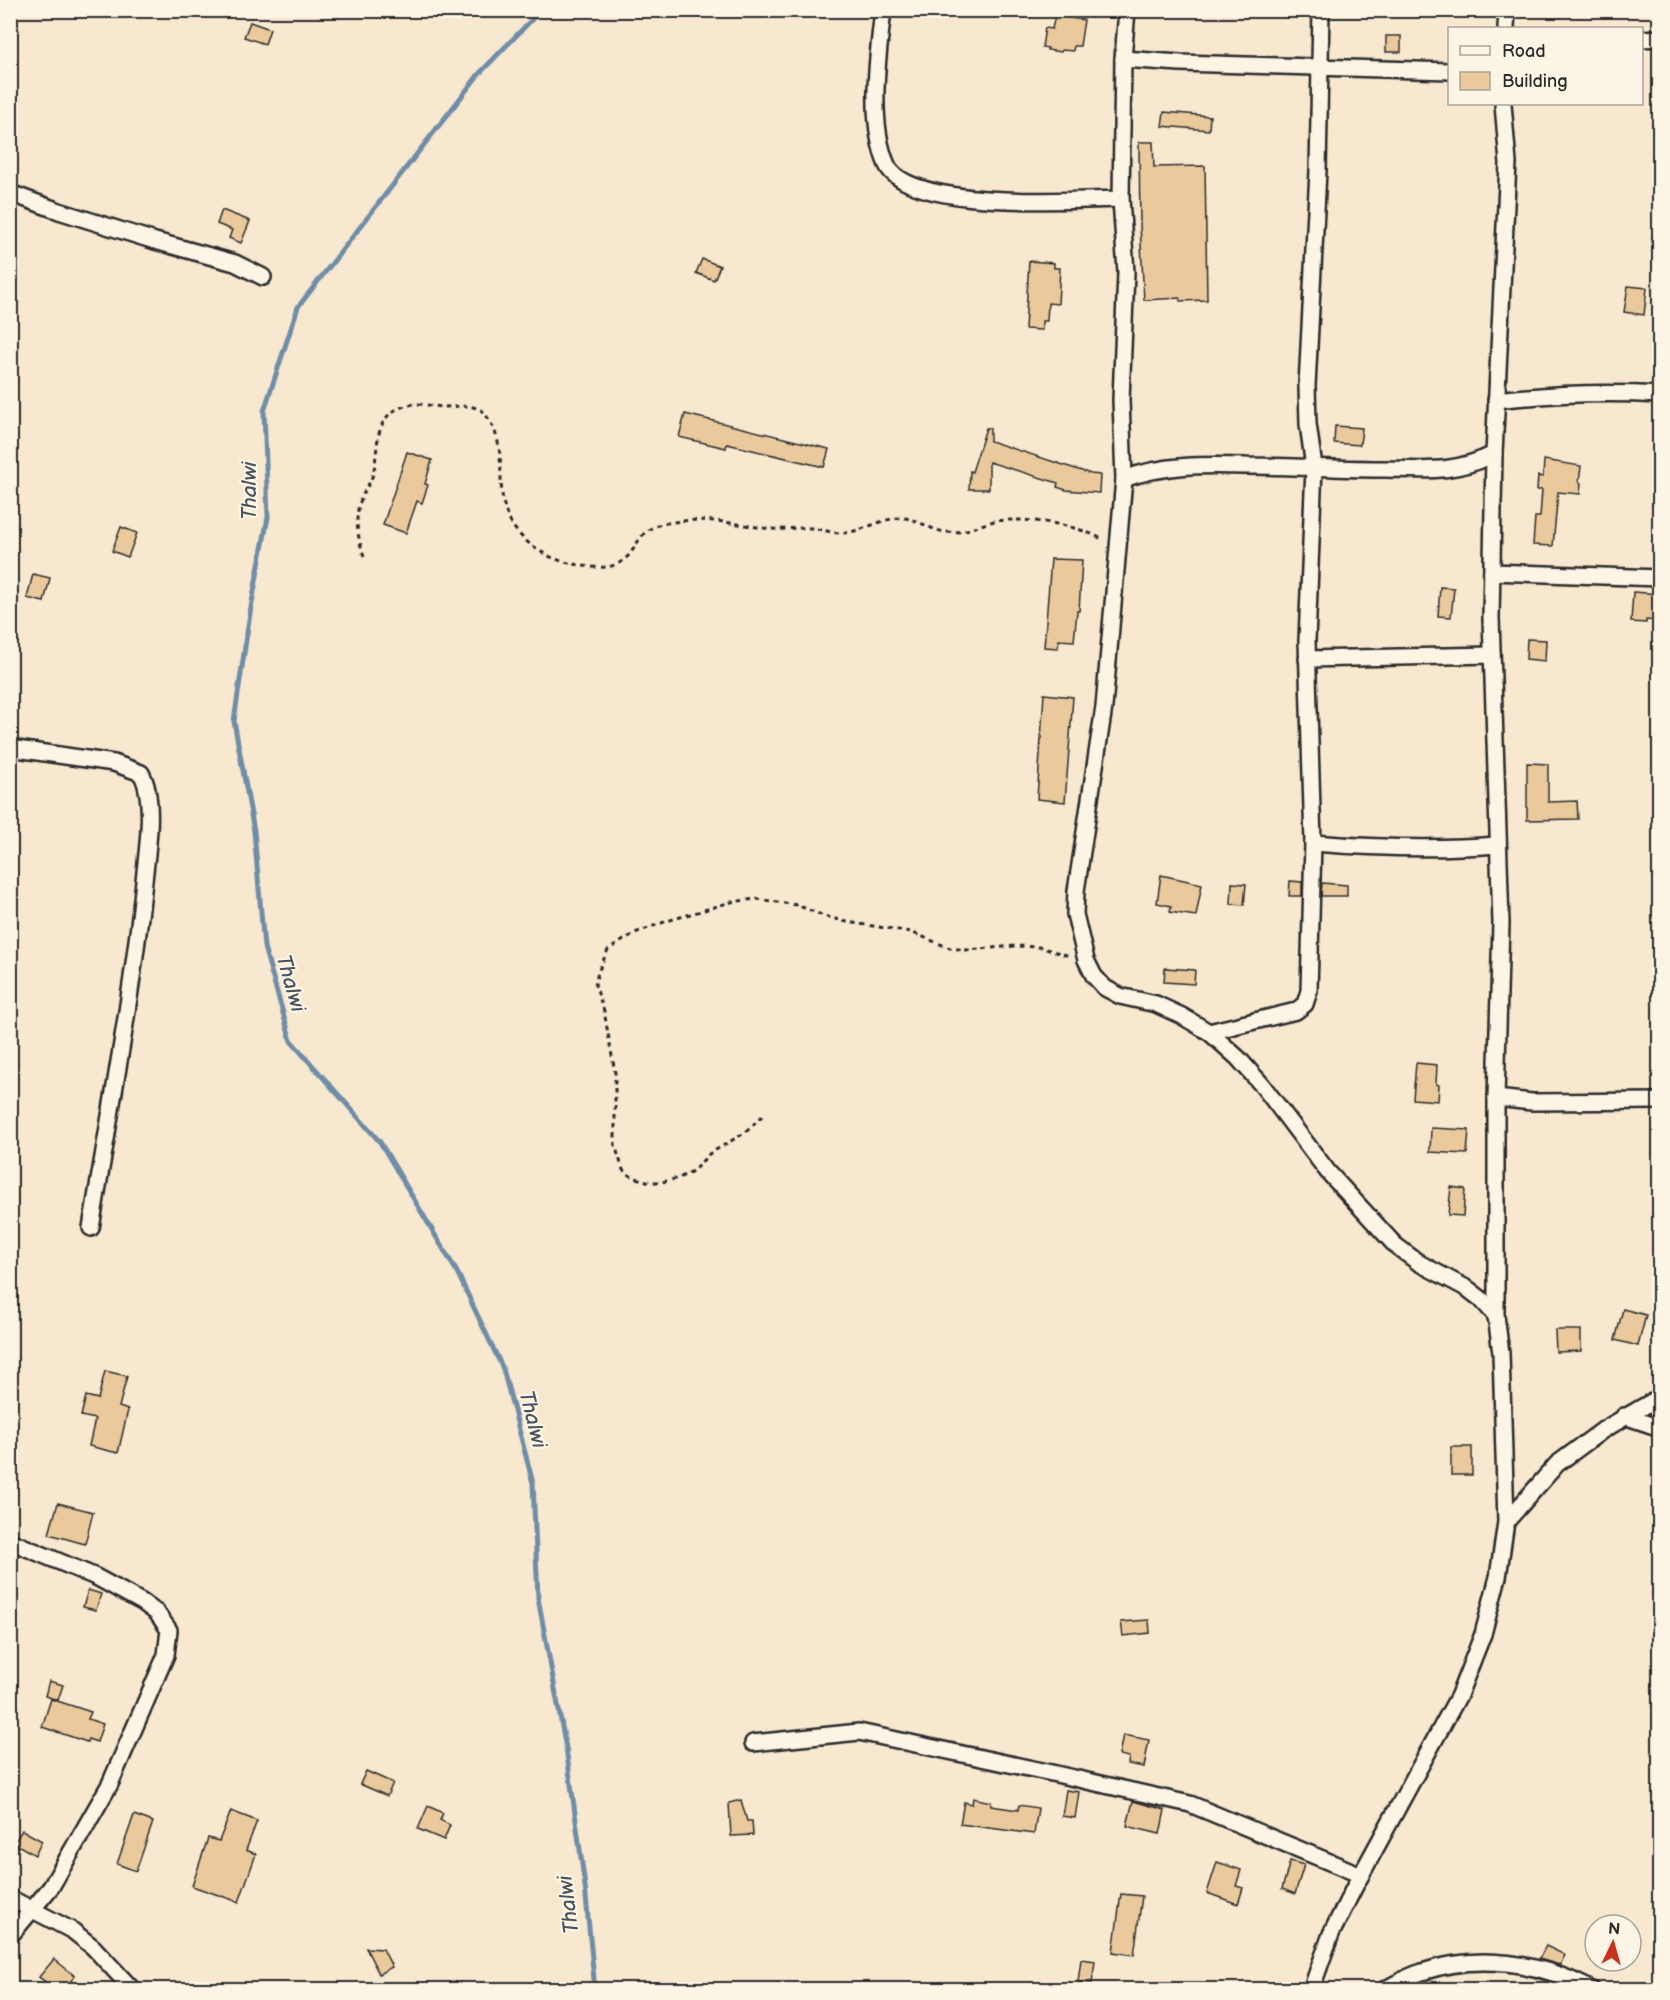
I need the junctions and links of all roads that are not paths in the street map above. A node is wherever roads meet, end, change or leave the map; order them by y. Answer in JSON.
{"nodes":[{"id":1,"x":883,"y":10,"type":"edge"},
{"id":2,"x":1127,"y":10,"type":"edge"},
{"id":3,"x":1321,"y":10,"type":"edge"},
{"id":4,"x":1507,"y":10,"type":"edge"},
{"id":5,"x":1506,"y":27,"type":"edge"},
{"id":6,"x":1659,"y":38,"type":"edge"},
{"id":7,"x":1643,"y":39,"type":"edge"},
{"id":8,"x":1123,"y":59,"type":"junction"},
{"id":9,"x":1321,"y":67,"type":"junction"},
{"id":10,"x":1448,"y":71,"type":"edge"},
{"id":11,"x":1503,"y":105,"type":"edge"},
{"id":12,"x":10,"y":193,"type":"edge"},
{"id":13,"x":1121,"y":199,"type":"junction"},
{"id":14,"x":263,"y":277,"type":"dead end"},
{"id":15,"x":1659,"y":395,"type":"edge"},
{"id":16,"x":1496,"y":400,"type":"junction"},
{"id":17,"x":1494,"y":454,"type":"junction"},
{"id":18,"x":1314,"y":467,"type":"junction"},
{"id":19,"x":1124,"y":479,"type":"junction"},
{"id":20,"x":1492,"y":572,"type":"junction"},
{"id":21,"x":1659,"y":578,"type":"edge"},
{"id":22,"x":1492,"y":655,"type":"junction"},
{"id":23,"x":1307,"y":659,"type":"junction"},
{"id":24,"x":10,"y":748,"type":"edge"},
{"id":25,"x":1313,"y":843,"type":"junction"},
{"id":26,"x":1497,"y":845,"type":"junction"},
{"id":27,"x":1209,"y":1032,"type":"junction"},
{"id":28,"x":1496,"y":1098,"type":"junction"},
{"id":29,"x":1659,"y":1101,"type":"edge"},
{"id":30,"x":91,"y":1228,"type":"dead end"},
{"id":31,"x":1496,"y":1316,"type":"junction"},
{"id":32,"x":1659,"y":1396,"type":"edge"},
{"id":33,"x":1624,"y":1416,"type":"junction"},
{"id":34,"x":1659,"y":1428,"type":"edge"},
{"id":35,"x":1506,"y":1522,"type":"junction"},
{"id":36,"x":10,"y":1541,"type":"edge"},
{"id":37,"x":753,"y":1743,"type":"dead end"},
{"id":38,"x":1361,"y":1875,"type":"junction"},
{"id":39,"x":10,"y":1898,"type":"edge"},
{"id":40,"x":33,"y":1910,"type":"junction"},
{"id":41,"x":10,"y":1936,"type":"edge"},
{"id":42,"x":134,"y":1989,"type":"edge"},
{"id":43,"x":1311,"y":1989,"type":"edge"},
{"id":44,"x":1384,"y":1989,"type":"edge"},
{"id":45,"x":1592,"y":1989,"type":"edge"}],
"edges":[{"from":1,"to":13,"type":"street"},
{"from":2,"to":8,"type":"street"},
{"from":3,"to":9,"type":"street"},
{"from":4,"to":5,"type":"street"},
{"from":6,"to":7,"type":"street"},
{"from":8,"to":9,"type":"street"},
{"from":8,"to":13,"type":"street"},
{"from":9,"to":10,"type":"street"},
{"from":9,"to":18,"type":"street"},
{"from":11,"to":16,"type":"street"},
{"from":12,"to":14,"type":"street"},
{"from":13,"to":19,"type":"street"},
{"from":15,"to":16,"type":"street"},
{"from":16,"to":17,"type":"street"},
{"from":17,"to":18,"type":"street"},
{"from":17,"to":20,"type":"street"},
{"from":18,"to":19,"type":"street"},
{"from":18,"to":23,"type":"street"},
{"from":19,"to":27,"type":"street"},
{"from":20,"to":21,"type":"street"},
{"from":20,"to":22,"type":"street"},
{"from":22,"to":23,"type":"street"},
{"from":22,"to":26,"type":"street"},
{"from":23,"to":25,"type":"street"},
{"from":24,"to":30,"type":"street"},
{"from":25,"to":26,"type":"street"},
{"from":25,"to":27,"type":"street"},
{"from":26,"to":28,"type":"street"},
{"from":27,"to":31,"type":"street"},
{"from":28,"to":29,"type":"street"},
{"from":28,"to":31,"type":"street"},
{"from":31,"to":35,"type":"street"},
{"from":32,"to":33,"type":"street"},
{"from":33,"to":34,"type":"street"},
{"from":33,"to":35,"type":"street"},
{"from":35,"to":38,"type":"street"},
{"from":36,"to":40,"type":"street"},
{"from":37,"to":38,"type":"street"},
{"from":38,"to":43,"type":"street"},
{"from":39,"to":40,"type":"street"},
{"from":40,"to":41,"type":"street"},
{"from":40,"to":42,"type":"street"},
{"from":44,"to":45,"type":"street"}]}
